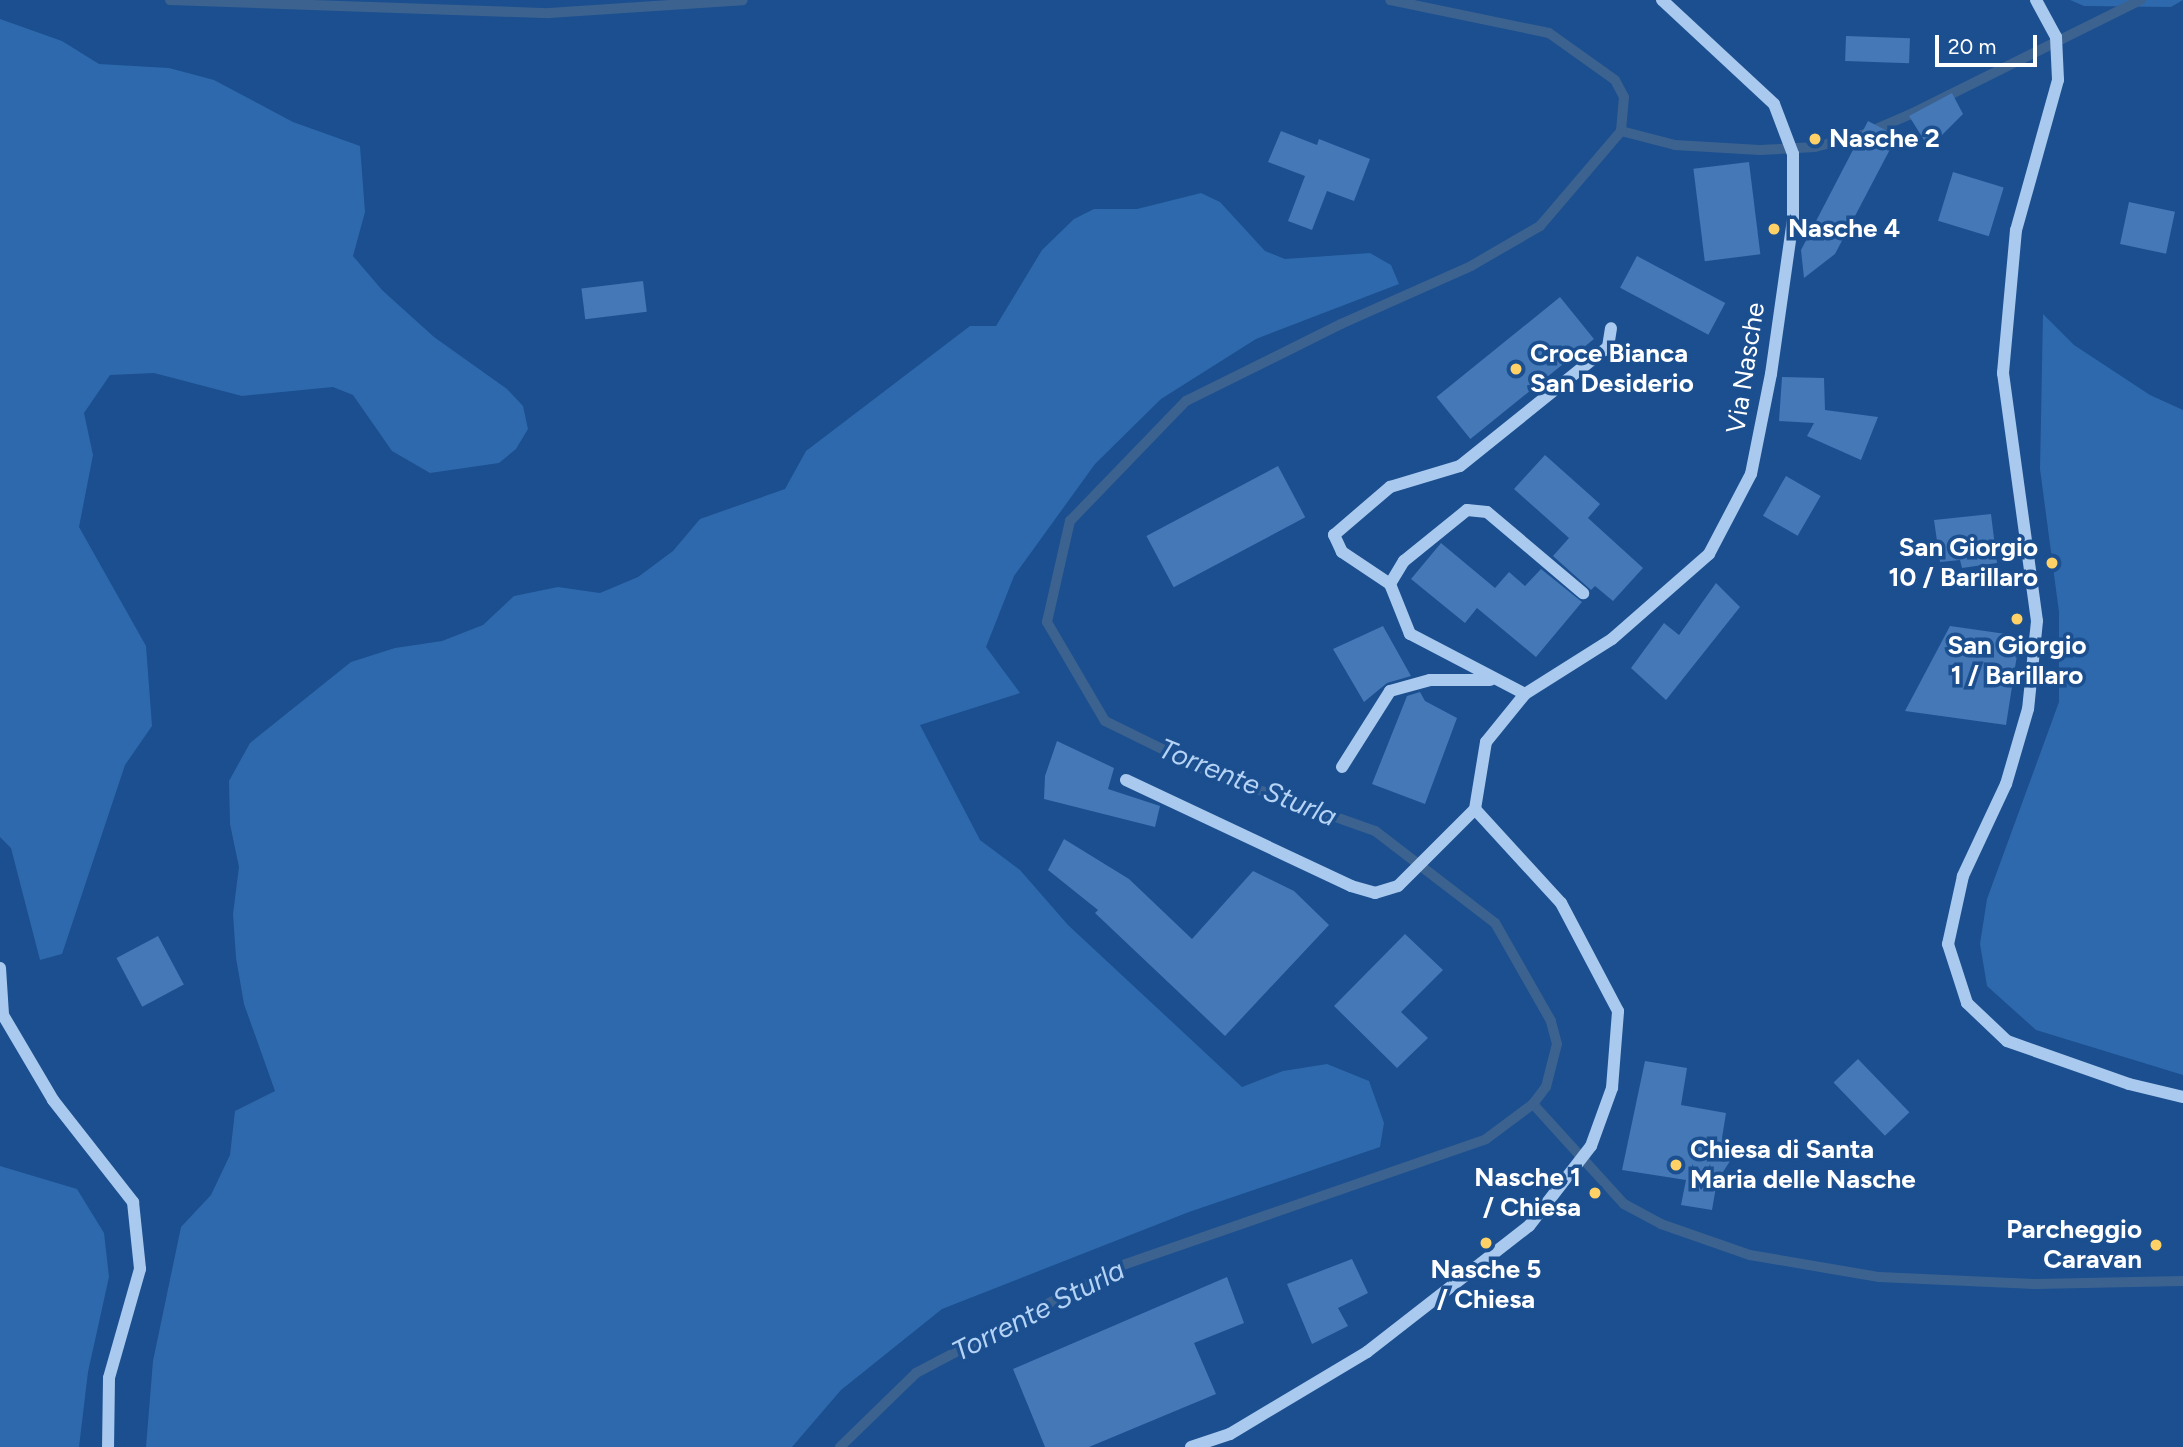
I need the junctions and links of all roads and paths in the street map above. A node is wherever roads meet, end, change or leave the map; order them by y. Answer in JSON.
{"nodes":[{"id":1,"x":1662,"y":0,"type":"edge"},
{"id":2,"x":2036,"y":0,"type":"edge"},
{"id":3,"x":1611,"y":328,"type":"dead end"},
{"id":4,"x":1390,"y":584,"type":"junction"},
{"id":5,"x":1583,"y":593,"type":"dead end"},
{"id":6,"x":1494,"y":681,"type":"junction"},
{"id":7,"x":1525,"y":694,"type":"junction"},
{"id":8,"x":1342,"y":767,"type":"dead end"},
{"id":9,"x":1126,"y":780,"type":"dead end"},
{"id":10,"x":1475,"y":809,"type":"junction"},
{"id":11,"x":0,"y":968,"type":"edge"},
{"id":12,"x":2183,"y":1097,"type":"edge"},
{"id":13,"x":108,"y":1447,"type":"edge"},
{"id":14,"x":1191,"y":1447,"type":"edge"}],
"edges":[{"from":1,"to":7,"type":"street","name":"Via Nasche"},
{"from":2,"to":12,"type":"street"},
{"from":3,"to":4,"type":"street"},
{"from":4,"to":5,"type":"street"},
{"from":4,"to":6,"type":"street"},
{"from":6,"to":7,"type":"street"},
{"from":6,"to":8,"type":"street"},
{"from":7,"to":10,"type":"street","name":"Via Nasche"},
{"from":9,"to":10,"type":"street"},
{"from":10,"to":14,"type":"street"},
{"from":11,"to":13,"type":"street"}]}
